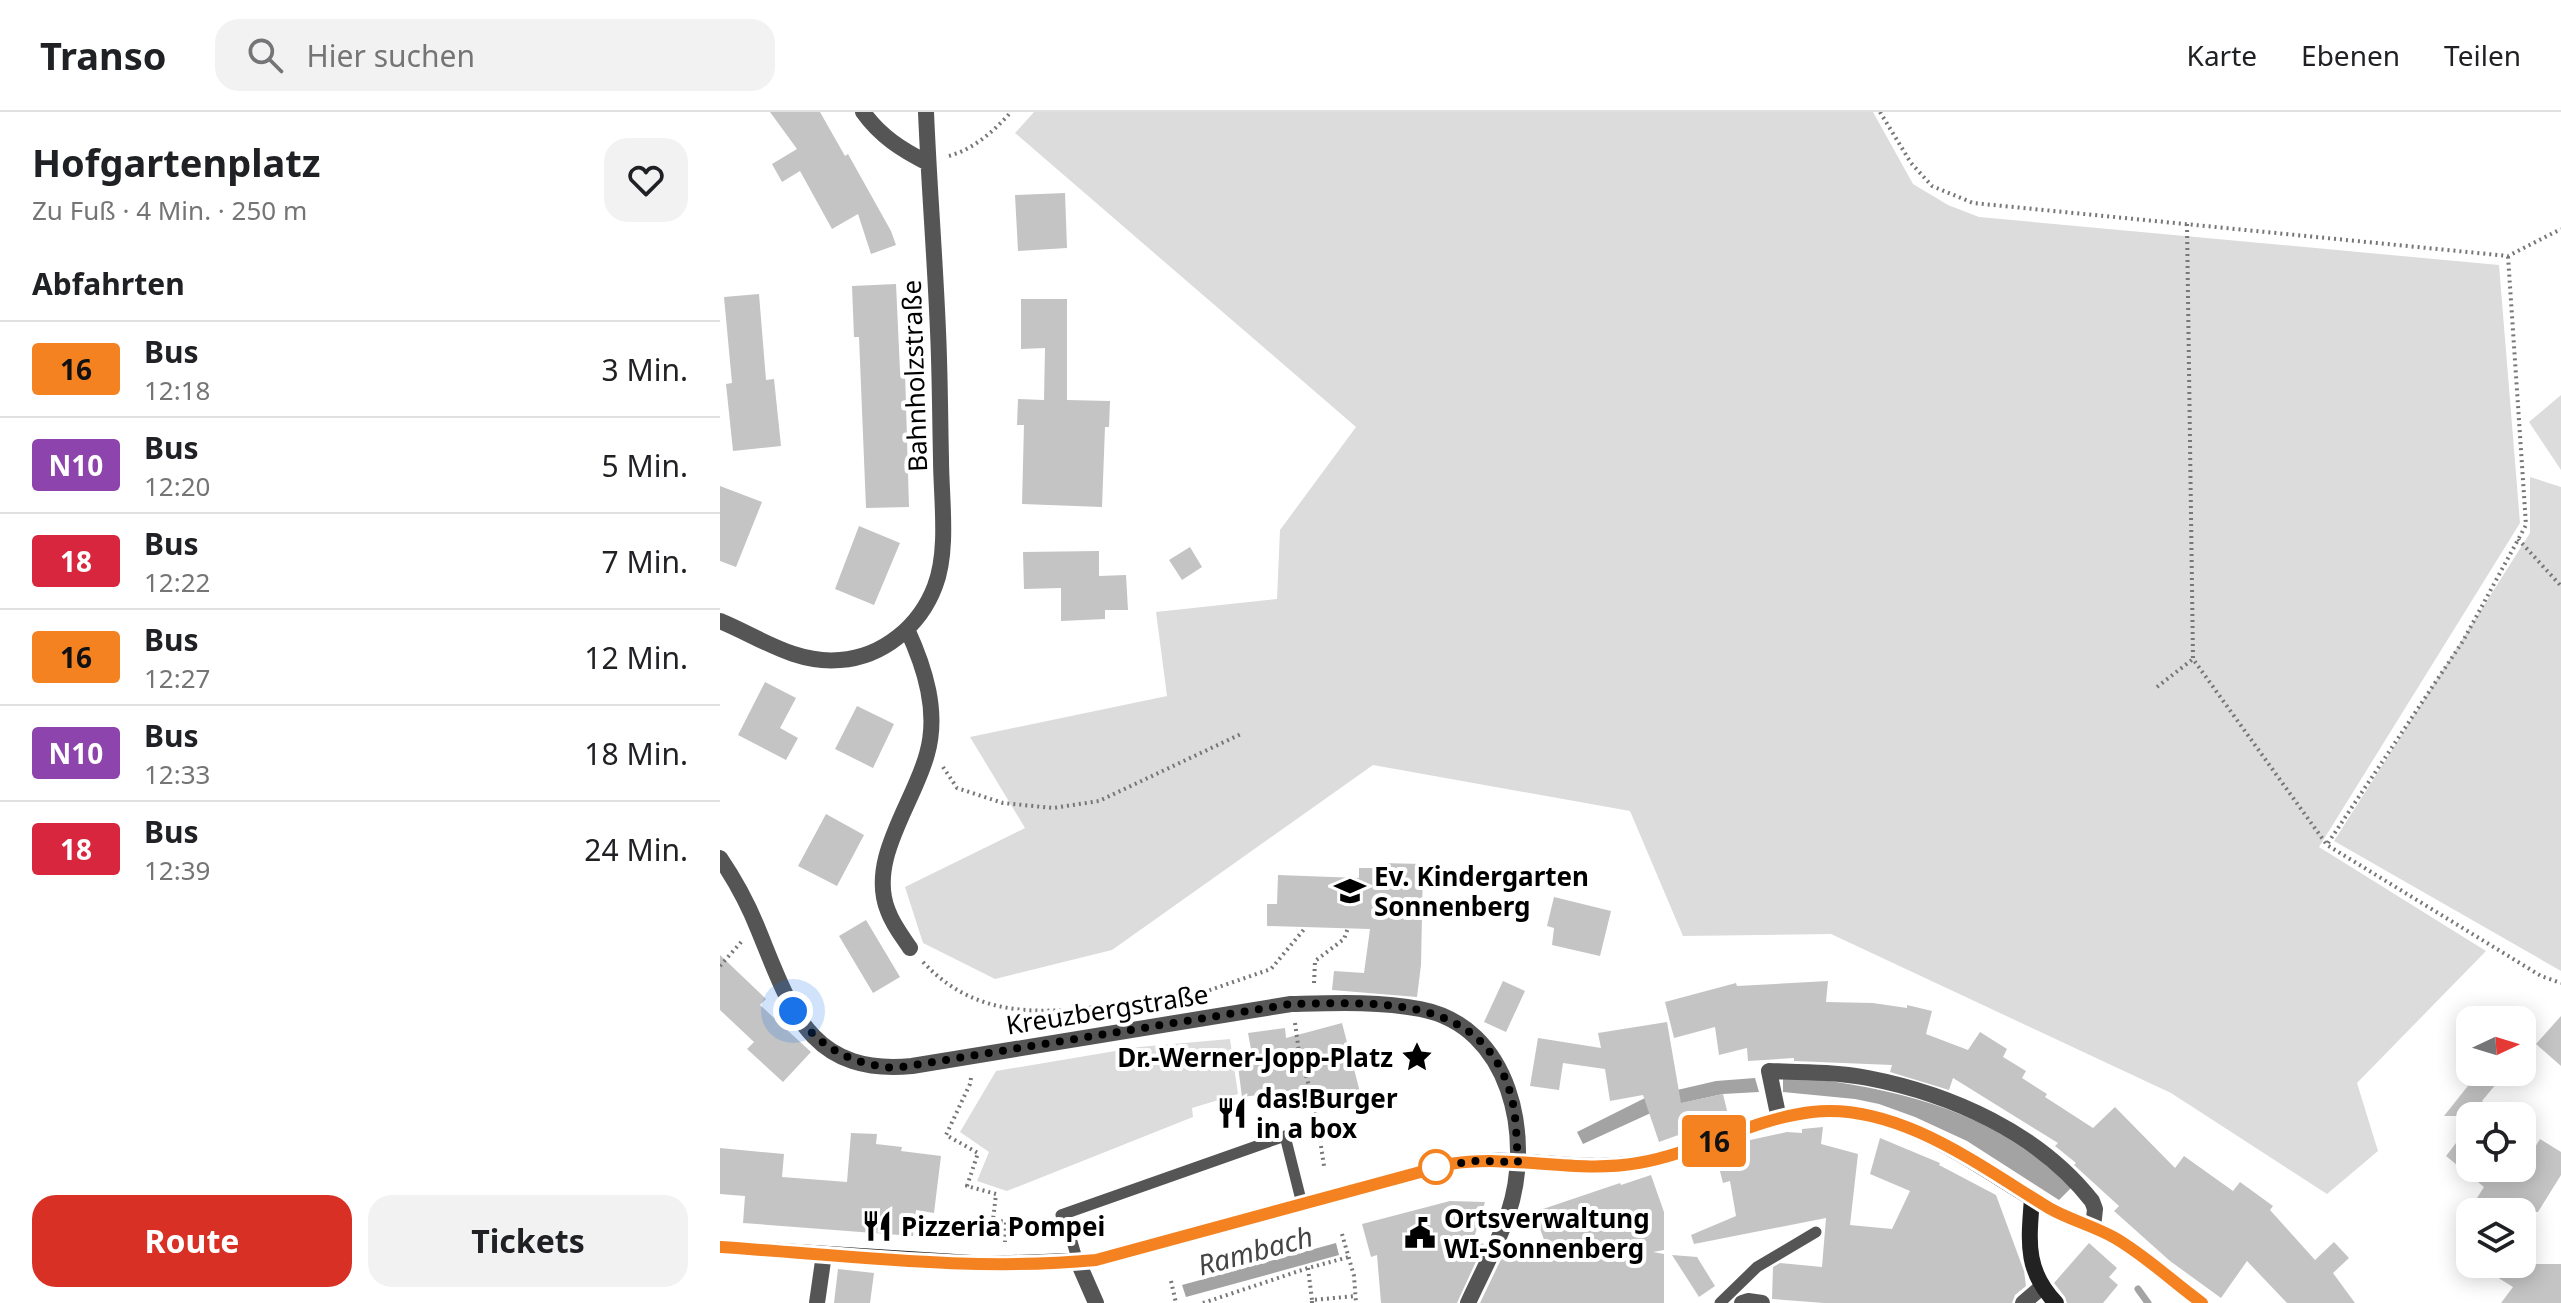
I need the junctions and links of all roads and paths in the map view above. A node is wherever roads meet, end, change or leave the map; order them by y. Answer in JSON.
{"nodes":[{"id":1,"x":863,"y":112,"type":"edge"},
{"id":2,"x":926,"y":112,"type":"edge"},
{"id":3,"x":1011,"y":112,"type":"edge"},
{"id":4,"x":1880,"y":112,"type":"edge"},
{"id":5,"x":928,"y":163,"type":"junction"},
{"id":6,"x":2187,"y":224,"type":"junction"},
{"id":7,"x":2561,"y":229,"type":"edge"},
{"id":8,"x":2508,"y":256,"type":"junction"},
{"id":9,"x":2518,"y":539,"type":"junction"},
{"id":10,"x":2561,"y":586,"type":"edge"},
{"id":11,"x":720,"y":621,"type":"edge"},
{"id":12,"x":907,"y":629,"type":"junction"},
{"id":13,"x":2193,"y":659,"type":"junction"},
{"id":14,"x":2157,"y":687,"type":"dead end"},
{"id":15,"x":931,"y":727,"type":"junction"},
{"id":16,"x":1241,"y":734,"type":"dead end"},
{"id":17,"x":2327,"y":845,"type":"junction"},
{"id":18,"x":720,"y":858,"type":"edge"},
{"id":19,"x":757,"y":926,"type":"junction"},
{"id":20,"x":1306,"y":927,"type":"dead end"},
{"id":21,"x":1348,"y":928,"type":"dead end"},
{"id":22,"x":910,"y":948,"type":"joint"},
{"id":23,"x":720,"y":966,"type":"edge"},
{"id":24,"x":2561,"y":983,"type":"edge"},
{"id":25,"x":1149,"y":1000,"type":"dead end"},
{"id":26,"x":1291,"y":1004,"type":"junction"},
{"id":27,"x":1165,"y":1025,"type":"junction"},
{"id":28,"x":973,"y":1055,"type":"junction"},
{"id":29,"x":1779,"y":1119,"type":"junction"},
{"id":30,"x":1518,"y":1162,"type":"junction"},
{"id":31,"x":1324,"y":1166,"type":"dead end"},
{"id":32,"x":2032,"y":1198,"type":"junction"},
{"id":33,"x":1302,"y":1204,"type":"junction"},
{"id":34,"x":2093,"y":1228,"type":"junction"},
{"id":35,"x":1816,"y":1232,"type":"dead end"},
{"id":36,"x":1342,"y":1234,"type":"dead end"},
{"id":37,"x":1005,"y":1242,"type":"dead end"},
{"id":38,"x":720,"y":1247,"type":"edge"},
{"id":39,"x":824,"y":1254,"type":"junction"},
{"id":40,"x":1349,"y":1257,"type":"junction"},
{"id":41,"x":1078,"y":1262,"type":"junction"},
{"id":42,"x":1308,"y":1268,"type":"junction"},
{"id":43,"x":1171,"y":1281,"type":"dead end"},
{"id":44,"x":2042,"y":1287,"type":"junction"},
{"id":45,"x":1356,"y":1296,"type":"junction"},
{"id":46,"x":1312,"y":1302,"type":"edge"},
{"id":47,"x":817,"y":1303,"type":"edge"},
{"id":48,"x":1096,"y":1303,"type":"edge"},
{"id":49,"x":1176,"y":1303,"type":"edge"},
{"id":50,"x":1203,"y":1303,"type":"edge"},
{"id":51,"x":1356,"y":1303,"type":"edge"},
{"id":52,"x":1468,"y":1303,"type":"edge"},
{"id":53,"x":1720,"y":1303,"type":"edge"},
{"id":54,"x":2023,"y":1303,"type":"edge"},
{"id":55,"x":2056,"y":1303,"type":"edge"},
{"id":56,"x":2202,"y":1303,"type":"edge"}],
"edges":[{"from":1,"to":5,"type":"street"},
{"from":2,"to":5,"type":"street","name":"Bahnholzstraße"},
{"from":3,"to":5,"type":"path"},
{"from":4,"to":6,"type":"path"},
{"from":5,"to":12,"type":"street","name":"Bahnholzstraße"},
{"from":6,"to":8,"type":"path"},
{"from":6,"to":13,"type":"path"},
{"from":7,"to":8,"type":"path"},
{"from":8,"to":9,"type":"path"},
{"from":9,"to":10,"type":"path"},
{"from":9,"to":17,"type":"path"},
{"from":11,"to":12,"type":"street","name":"Bahnholzstraße"},
{"from":12,"to":15,"type":"street"},
{"from":13,"to":14,"type":"path"},
{"from":13,"to":17,"type":"path"},
{"from":15,"to":16,"type":"path"},
{"from":15,"to":22,"type":"street"},
{"from":17,"to":24,"type":"path"},
{"from":18,"to":19,"type":"street","name":"Kreuzbergstraße"},
{"from":19,"to":23,"type":"path"},
{"from":19,"to":28,"type":"street","name":"Kreuzbergstraße"},
{"from":20,"to":27,"type":"path"},
{"from":21,"to":26,"type":"path"},
{"from":22,"to":25,"type":"path"},
{"from":26,"to":27,"type":"street","name":"Kreuzbergstraße"},
{"from":26,"to":30,"type":"street","name":"Kreuzbergstraße"},
{"from":26,"to":31,"type":"path"},
{"from":27,"to":28,"type":"street","name":"Kreuzbergstraße"},
{"from":28,"to":37,"type":"path"},
{"from":29,"to":30,"type":"main road"},
{"from":29,"to":32,"type":"main road"},
{"from":29,"to":34,"type":"street"},
{"from":30,"to":33,"type":"main road"},
{"from":30,"to":52,"type":"street","name":"Kreuzbergstraße"},
{"from":32,"to":34,"type":"main road"},
{"from":32,"to":44,"type":"main road"},
{"from":33,"to":41,"type":"main road"},
{"from":33,"to":41,"type":"lane"},
{"from":34,"to":56,"type":"main road"},
{"from":35,"to":53,"type":"lane"},
{"from":36,"to":40,"type":"path"},
{"from":38,"to":39,"type":"main road"},
{"from":39,"to":41,"type":"main road"},
{"from":39,"to":47,"type":"street"},
{"from":40,"to":42,"type":"path"},
{"from":40,"to":45,"type":"path"},
{"from":41,"to":48,"type":"street"},
{"from":42,"to":46,"type":"path"},
{"from":42,"to":50,"type":"path"},
{"from":43,"to":49,"type":"path"},
{"from":44,"to":54,"type":"street"},
{"from":44,"to":55,"type":"main road"},
{"from":45,"to":46,"type":"path"},
{"from":45,"to":51,"type":"path"}]}
